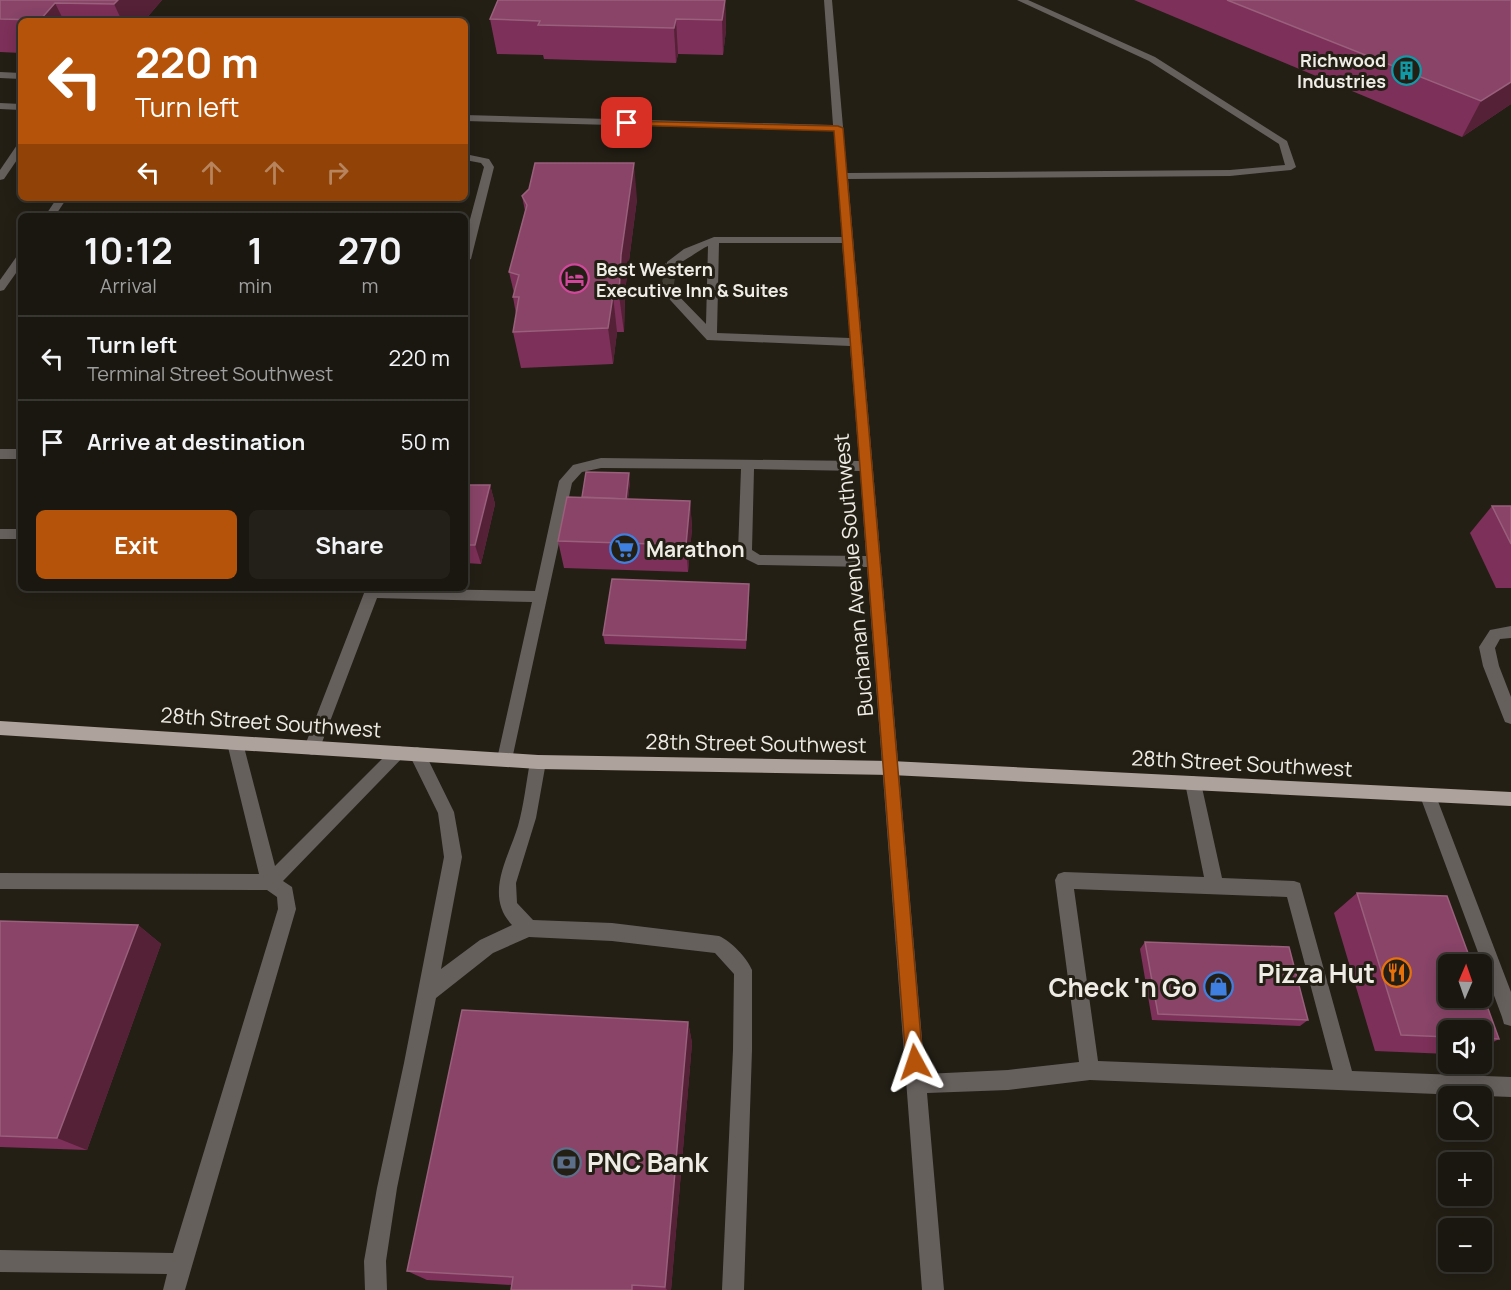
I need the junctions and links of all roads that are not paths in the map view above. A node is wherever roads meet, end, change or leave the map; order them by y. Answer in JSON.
{"nodes":[{"id":1,"x":828,"y":0,"type":"edge"},
{"id":2,"x":1021,"y":0,"type":"edge"},
{"id":3,"x":0,"y":75,"type":"edge"},
{"id":4,"x":18,"y":76,"type":"edge"},
{"id":5,"x":0,"y":106,"type":"edge"},
{"id":6,"x":18,"y":107,"type":"edge"},
{"id":7,"x":468,"y":118,"type":"edge"},
{"id":8,"x":838,"y":128,"type":"junction"},
{"id":9,"x":18,"y":151,"type":"edge"},
{"id":10,"x":468,"y":158,"type":"edge"},
{"id":11,"x":842,"y":176,"type":"junction"},
{"id":12,"x":0,"y":177,"type":"edge"},
{"id":13,"x":714,"y":240,"type":"junction"},
{"id":14,"x":848,"y":240,"type":"junction"},
{"id":15,"x":468,"y":248,"type":"edge"},
{"id":16,"x":18,"y":262,"type":"edge"},
{"id":17,"x":671,"y":264,"type":"dead end"},
{"id":18,"x":0,"y":288,"type":"edge"},
{"id":19,"x":667,"y":290,"type":"dead end"},
{"id":20,"x":711,"y":337,"type":"junction"},
{"id":21,"x":856,"y":342,"type":"junction"},
{"id":22,"x":0,"y":454,"type":"edge"},
{"id":23,"x":18,"y":454,"type":"edge"},
{"id":24,"x":748,"y":465,"type":"junction"},
{"id":25,"x":867,"y":466,"type":"junction"},
{"id":26,"x":0,"y":534,"type":"edge"},
{"id":27,"x":18,"y":534,"type":"edge"},
{"id":28,"x":875,"y":562,"type":"junction"},
{"id":29,"x":372,"y":591,"type":"edge"},
{"id":30,"x":396,"y":591,"type":"edge"},
{"id":31,"x":541,"y":597,"type":"junction"},
{"id":32,"x":1511,"y":632,"type":"edge"},
{"id":33,"x":1511,"y":717,"type":"edge"},
{"id":34,"x":0,"y":728,"type":"edge"},
{"id":35,"x":235,"y":743,"type":"junction"},
{"id":36,"x":312,"y":748,"type":"junction"},
{"id":37,"x":408,"y":753,"type":"junction"},
{"id":38,"x":504,"y":759,"type":"junction"},
{"id":39,"x":538,"y":762,"type":"junction"},
{"id":40,"x":891,"y":768,"type":"junction"},
{"id":41,"x":1193,"y":783,"type":"junction"},
{"id":42,"x":1428,"y":796,"type":"junction"},
{"id":43,"x":1511,"y":799,"type":"edge"},
{"id":44,"x":0,"y":881,"type":"edge"},
{"id":45,"x":270,"y":882,"type":"junction"},
{"id":46,"x":1215,"y":886,"type":"junction"},
{"id":47,"x":529,"y":928,"type":"junction"},
{"id":48,"x":426,"y":994,"type":"junction"},
{"id":49,"x":1511,"y":1017,"type":"edge"},
{"id":50,"x":1090,"y":1070,"type":"junction"},
{"id":51,"x":1346,"y":1080,"type":"junction"},
{"id":52,"x":916,"y":1084,"type":"junction"},
{"id":53,"x":1511,"y":1087,"type":"edge"},
{"id":54,"x":0,"y":1261,"type":"edge"},
{"id":55,"x":180,"y":1264,"type":"junction"},
{"id":56,"x":174,"y":1290,"type":"edge"},
{"id":57,"x":376,"y":1290,"type":"edge"},
{"id":58,"x":733,"y":1290,"type":"edge"},
{"id":59,"x":933,"y":1290,"type":"edge"}],
"edges":[{"from":1,"to":8,"type":"street","name":"Buchanan Avenue Southwest"},
{"from":2,"to":11,"type":"street"},
{"from":3,"to":4,"type":"street"},
{"from":5,"to":6,"type":"street"},
{"from":7,"to":8,"type":"street"},
{"from":8,"to":11,"type":"street","name":"Buchanan Avenue Southwest"},
{"from":9,"to":12,"type":"street"},
{"from":10,"to":15,"type":"street"},
{"from":11,"to":14,"type":"street","name":"Buchanan Avenue Southwest"},
{"from":13,"to":14,"type":"street"},
{"from":13,"to":17,"type":"street"},
{"from":13,"to":20,"type":"street"},
{"from":14,"to":21,"type":"street","name":"Buchanan Avenue Southwest"},
{"from":16,"to":18,"type":"street"},
{"from":19,"to":20,"type":"street"},
{"from":20,"to":21,"type":"street"},
{"from":21,"to":25,"type":"street","name":"Buchanan Avenue Southwest"},
{"from":22,"to":23,"type":"street"},
{"from":24,"to":25,"type":"street"},
{"from":24,"to":28,"type":"street"},
{"from":24,"to":31,"type":"street"},
{"from":25,"to":28,"type":"street","name":"Buchanan Avenue Southwest"},
{"from":26,"to":27,"type":"street"},
{"from":28,"to":40,"type":"street","name":"Buchanan Avenue Southwest"},
{"from":29,"to":36,"type":"street"},
{"from":30,"to":31,"type":"street"},
{"from":31,"to":38,"type":"street"},
{"from":32,"to":33,"type":"street"},
{"from":34,"to":35,"type":"main road","name":"28th Street Southwest"},
{"from":35,"to":36,"type":"main road","name":"28th Street Southwest"},
{"from":35,"to":45,"type":"street"},
{"from":36,"to":37,"type":"main road","name":"28th Street Southwest"},
{"from":37,"to":38,"type":"main road","name":"28th Street Southwest"},
{"from":37,"to":45,"type":"street"},
{"from":37,"to":48,"type":"street"},
{"from":38,"to":39,"type":"main road","name":"28th Street Southwest"},
{"from":39,"to":40,"type":"main road","name":"28th Street Southwest"},
{"from":39,"to":47,"type":"street"},
{"from":40,"to":41,"type":"main road","name":"28th Street Southwest"},
{"from":40,"to":52,"type":"street","name":"Buchanan Avenue Southwest"},
{"from":41,"to":42,"type":"main road","name":"28th Street Southwest"},
{"from":41,"to":46,"type":"street"},
{"from":42,"to":43,"type":"main road","name":"28th Street Southwest"},
{"from":42,"to":49,"type":"street"},
{"from":44,"to":45,"type":"street"},
{"from":45,"to":55,"type":"street"},
{"from":46,"to":50,"type":"street"},
{"from":46,"to":51,"type":"street"},
{"from":47,"to":48,"type":"street"},
{"from":47,"to":58,"type":"street"},
{"from":48,"to":57,"type":"street"},
{"from":50,"to":51,"type":"street"},
{"from":50,"to":52,"type":"street"},
{"from":51,"to":53,"type":"street"},
{"from":52,"to":59,"type":"street","name":"Buchanan Avenue Southwest"},
{"from":54,"to":55,"type":"street"},
{"from":55,"to":56,"type":"street"}]}
